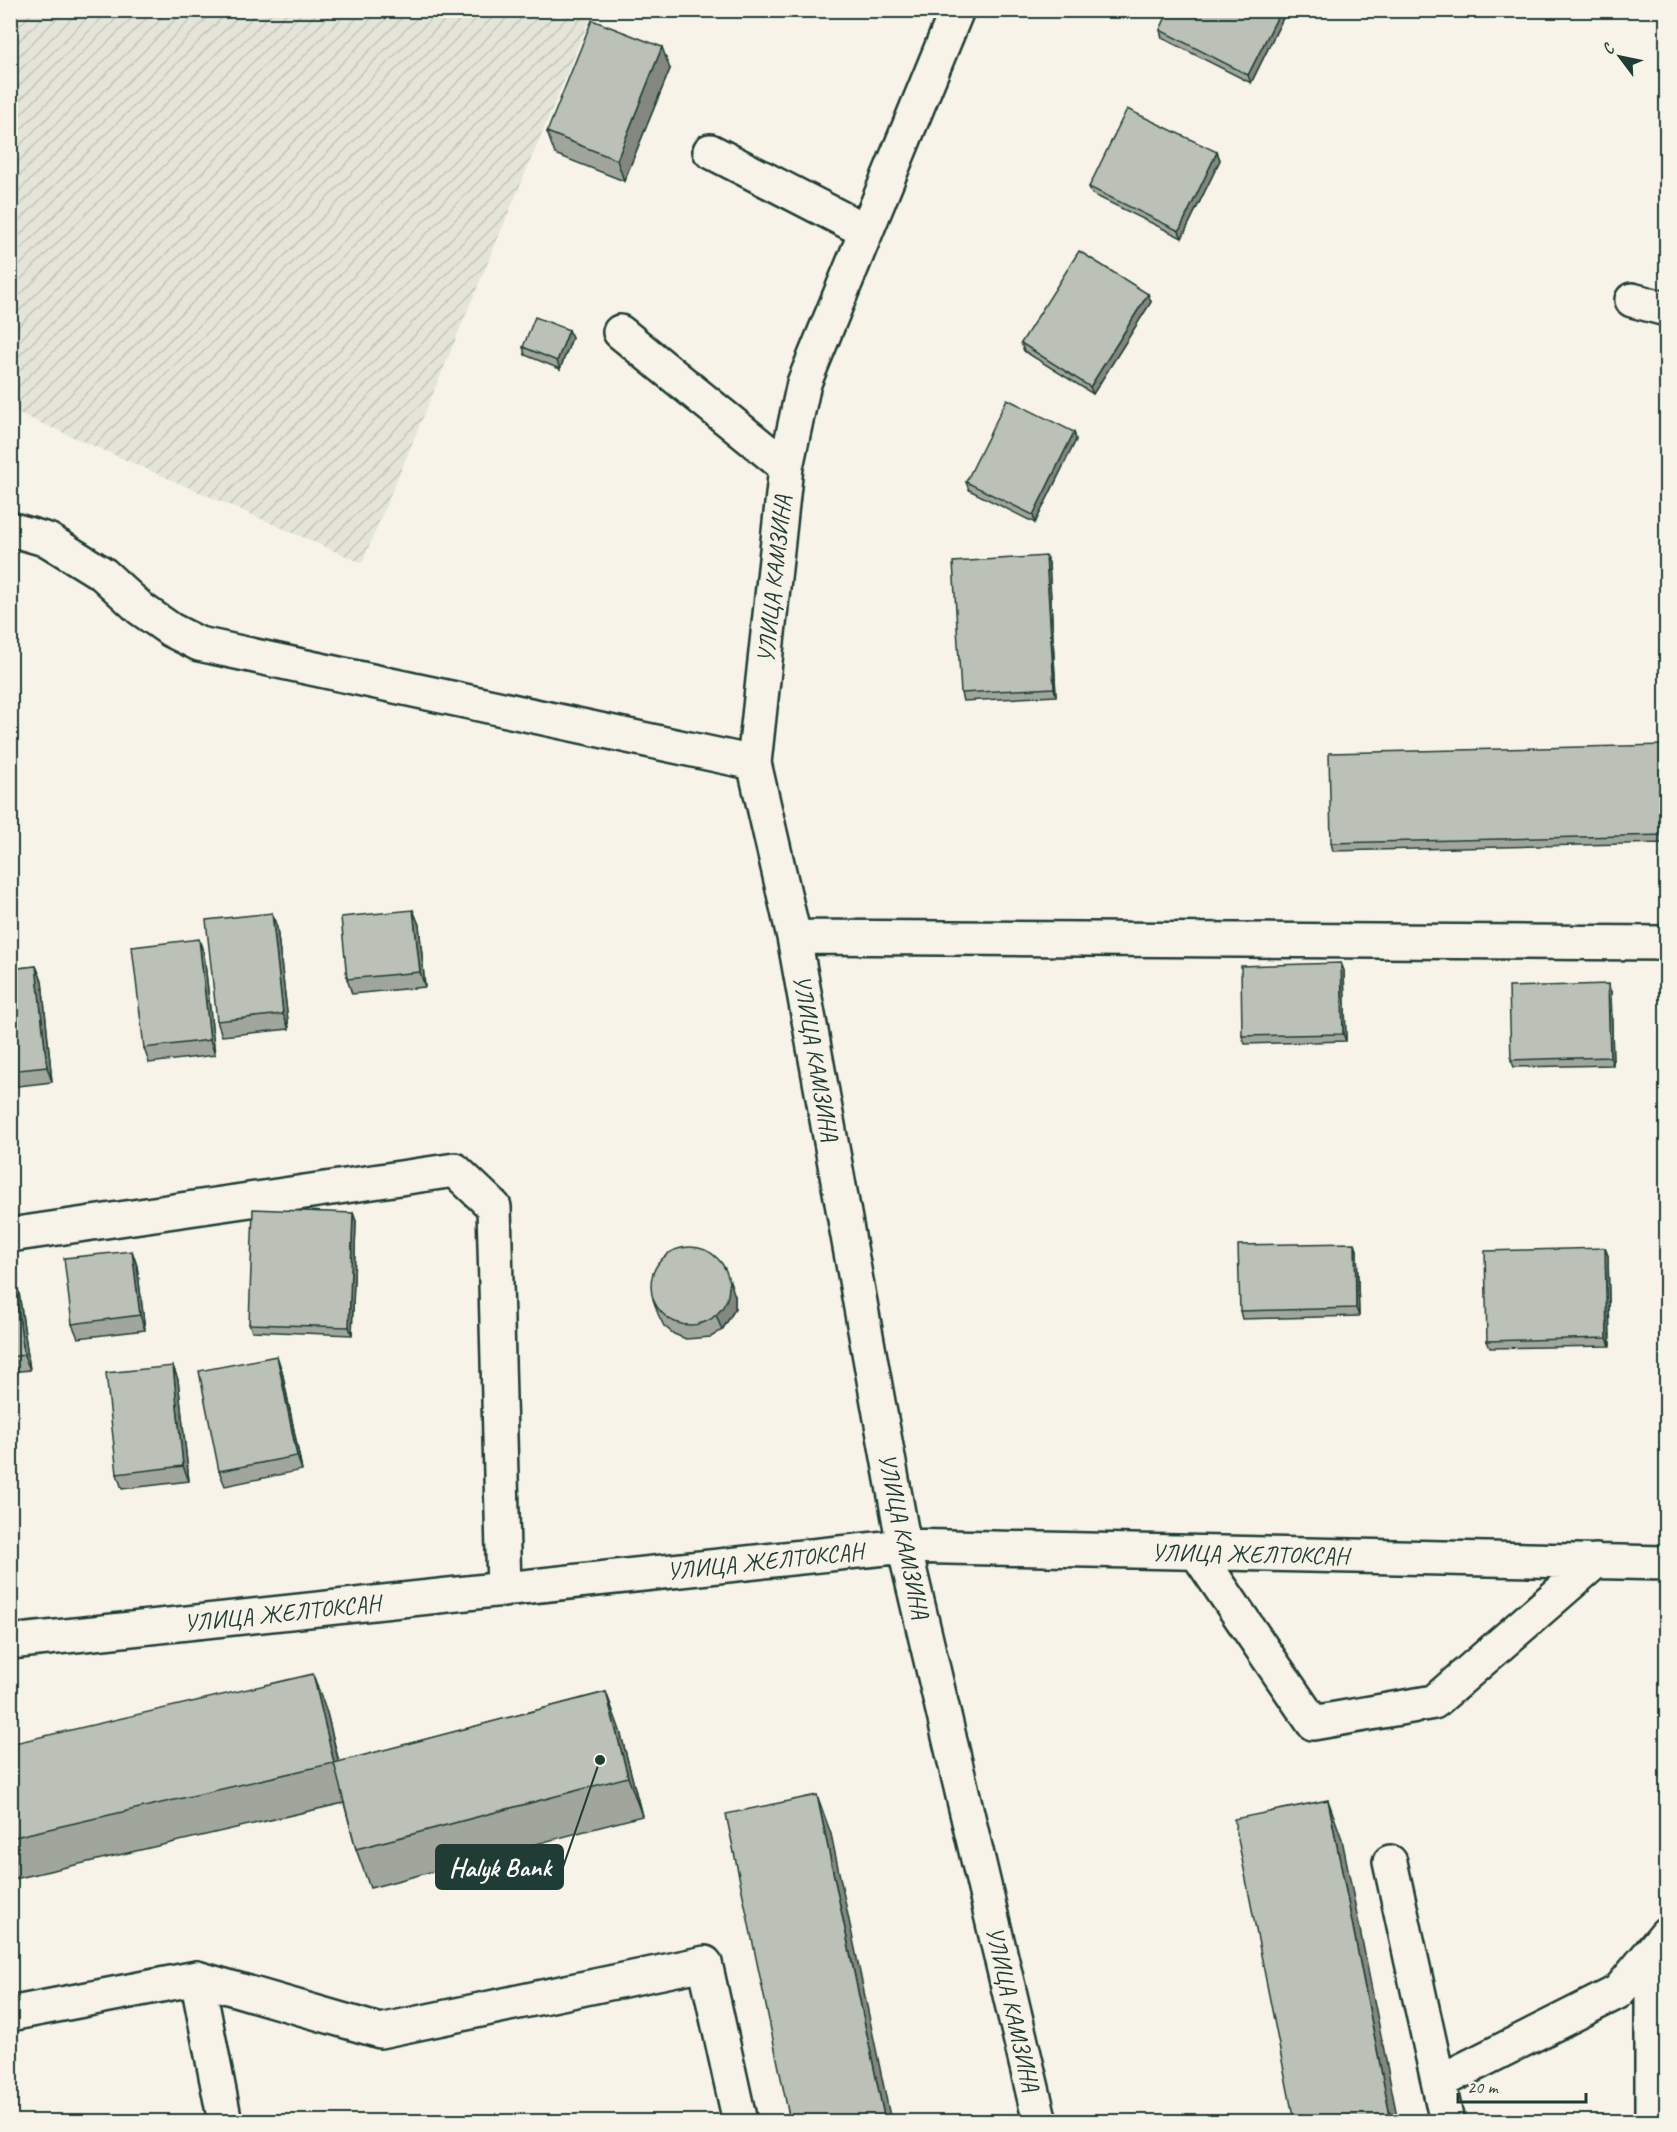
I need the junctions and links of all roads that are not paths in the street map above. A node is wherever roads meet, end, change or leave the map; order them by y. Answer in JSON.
{"nodes":[{"id":1,"x":954,"y":12,"type":"edge"},
{"id":2,"x":710,"y":151,"type":"dead end"},
{"id":3,"x":866,"y":231,"type":"junction"},
{"id":4,"x":1632,"y":300,"type":"dead end"},
{"id":5,"x":1666,"y":309,"type":"edge"},
{"id":6,"x":620,"y":332,"type":"dead end"},
{"id":7,"x":786,"y":467,"type":"junction"},
{"id":8,"x":10,"y":529,"type":"edge"},
{"id":9,"x":754,"y":763,"type":"junction"},
{"id":10,"x":794,"y":937,"type":"junction"},
{"id":11,"x":1666,"y":943,"type":"edge"},
{"id":12,"x":10,"y":1235,"type":"edge"},
{"id":13,"x":904,"y":1546,"type":"junction"},
{"id":14,"x":1197,"y":1553,"type":"junction"},
{"id":15,"x":1596,"y":1561,"type":"junction"},
{"id":16,"x":1666,"y":1563,"type":"edge"},
{"id":17,"x":504,"y":1590,"type":"junction"},
{"id":18,"x":10,"y":1642,"type":"edge"},
{"id":19,"x":1390,"y":1862,"type":"dead end"},
{"id":20,"x":1659,"y":1942,"type":"edge"},
{"id":21,"x":197,"y":1978,"type":"junction"},
{"id":22,"x":10,"y":2014,"type":"edge"},
{"id":23,"x":1439,"y":2082,"type":"junction"},
{"id":24,"x":225,"y":2121,"type":"edge"},
{"id":25,"x":740,"y":2121,"type":"edge"},
{"id":26,"x":1040,"y":2121,"type":"edge"},
{"id":27,"x":1447,"y":2121,"type":"edge"},
{"id":28,"x":1652,"y":2121,"type":"edge"}],
"edges":[{"from":1,"to":3,"type":"street","name":"УЛИЦА КАМЗИНА"},
{"from":2,"to":3,"type":"street"},
{"from":3,"to":7,"type":"street","name":"УЛИЦА КАМЗИНА"},
{"from":4,"to":5,"type":"street"},
{"from":6,"to":7,"type":"street"},
{"from":7,"to":9,"type":"street","name":"УЛИЦА КАМЗИНА"},
{"from":8,"to":9,"type":"street"},
{"from":9,"to":10,"type":"street","name":"УЛИЦА КАМЗИНА"},
{"from":10,"to":11,"type":"street"},
{"from":10,"to":13,"type":"street","name":"УЛИЦА КАМЗИНА"},
{"from":12,"to":17,"type":"street"},
{"from":13,"to":14,"type":"street","name":"УЛИЦА ЖЕЛТОКСАН"},
{"from":13,"to":17,"type":"street","name":"УЛИЦА ЖЕЛТОКСАН"},
{"from":13,"to":26,"type":"street","name":"УЛИЦА КАМЗИНА"},
{"from":14,"to":15,"type":"street","name":"УЛИЦА ЖЕЛТОКСАН"},
{"from":14,"to":15,"type":"street"},
{"from":15,"to":16,"type":"street","name":"УЛИЦА ЖЕЛТОКСАН"},
{"from":17,"to":18,"type":"street","name":"УЛИЦА ЖЕЛТОКСАН"},
{"from":19,"to":23,"type":"street"},
{"from":20,"to":23,"type":"street"},
{"from":20,"to":28,"type":"street"},
{"from":21,"to":22,"type":"street"},
{"from":21,"to":24,"type":"street"},
{"from":21,"to":25,"type":"street"},
{"from":23,"to":27,"type":"street"}]}
